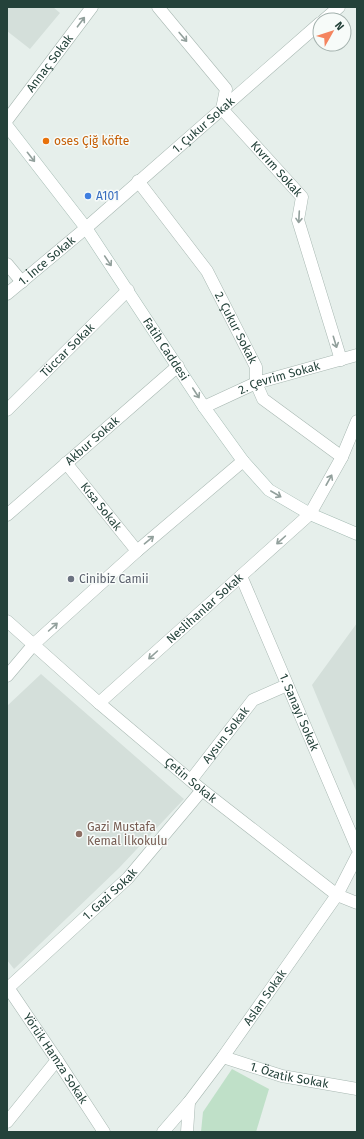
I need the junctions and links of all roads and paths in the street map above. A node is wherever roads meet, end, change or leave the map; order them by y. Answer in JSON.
{"nodes":[{"id":1,"x":92,"y":7,"type":"edge"},
{"id":2,"x":158,"y":7,"type":"edge"},
{"id":3,"x":312,"y":30,"type":"edge"},
{"id":4,"x":222,"y":109,"type":"junction"},
{"id":5,"x":7,"y":120,"type":"edge"},
{"id":6,"x":7,"y":126,"type":"edge"},
{"id":7,"x":138,"y":181,"type":"junction"},
{"id":8,"x":86,"y":228,"type":"junction"},
{"id":9,"x":7,"y":264,"type":"edge"},
{"id":10,"x":22,"y":282,"type":"junction"},
{"id":11,"x":128,"y":290,"type":"junction"},
{"id":12,"x":7,"y":294,"type":"edge"},
{"id":13,"x":357,"y":355,"type":"edge"},
{"id":14,"x":341,"y":360,"type":"junction"},
{"id":15,"x":178,"y":366,"type":"junction"},
{"id":16,"x":256,"y":383,"type":"junction"},
{"id":17,"x":204,"y":406,"type":"junction"},
{"id":18,"x":7,"y":410,"type":"edge"},
{"id":19,"x":357,"y":421,"type":"edge"},
{"id":20,"x":342,"y":457,"type":"junction"},
{"id":21,"x":243,"y":461,"type":"junction"},
{"id":22,"x":66,"y":463,"type":"junction"},
{"id":23,"x":9,"y":509,"type":"edge"},
{"id":24,"x":310,"y":514,"type":"junction"},
{"id":25,"x":357,"y":534,"type":"edge"},
{"id":26,"x":137,"y":551,"type":"junction"},
{"id":27,"x":241,"y":576,"type":"junction"},
{"id":28,"x":7,"y":622,"type":"edge"},
{"id":29,"x":34,"y":644,"type":"junction"},
{"id":30,"x":7,"y":676,"type":"edge"},
{"id":31,"x":287,"y":685,"type":"junction"},
{"id":32,"x":99,"y":703,"type":"junction"},
{"id":33,"x":191,"y":780,"type":"junction"},
{"id":34,"x":202,"y":790,"type":"junction"},
{"id":35,"x":357,"y":848,"type":"edge"},
{"id":36,"x":357,"y":856,"type":"edge"},
{"id":37,"x":337,"y":895,"type":"junction"},
{"id":38,"x":357,"y":903,"type":"edge"},
{"id":39,"x":7,"y":987,"type":"edge"},
{"id":40,"x":223,"y":1057,"type":"junction"},
{"id":41,"x":57,"y":1060,"type":"junction"},
{"id":42,"x":357,"y":1089,"type":"edge"},
{"id":43,"x":189,"y":1102,"type":"junction"},
{"id":44,"x":7,"y":1122,"type":"edge"},
{"id":45,"x":104,"y":1132,"type":"edge"},
{"id":46,"x":163,"y":1132,"type":"edge"},
{"id":47,"x":187,"y":1132,"type":"edge"}],
"edges":[{"from":5,"to":1,"type":"street","name":"Annaç Sokak","one_way":true},
{"from":2,"to":4,"type":"street","one_way":true},
{"from":3,"to":4,"type":"street","name":"1. Çukur Sokak"},
{"from":4,"to":7,"type":"street","name":"1. Çukur Sokak"},
{"from":4,"to":14,"type":"street","name":"Kıvrım Sokak","one_way":true},
{"from":6,"to":8,"type":"street","name":"Fatih Caddesi","one_way":true},
{"from":7,"to":8,"type":"street","name":"1. Çukur Sokak"},
{"from":7,"to":16,"type":"street","name":"2. Çukur Sokak"},
{"from":8,"to":10,"type":"street","name":"1. İnce Sokak"},
{"from":8,"to":11,"type":"street","name":"Fatih Caddesi","one_way":true},
{"from":9,"to":10,"type":"street"},
{"from":10,"to":12,"type":"street","name":"1. İnce Sokak"},
{"from":11,"to":15,"type":"street","name":"Fatih Caddesi"},
{"from":11,"to":18,"type":"street","name":"Tüccar Sokak"},
{"from":13,"to":14,"type":"street","name":"2. Çevrim Sokak"},
{"from":14,"to":16,"type":"street","name":"2. Çevrim Sokak"},
{"from":15,"to":17,"type":"street","name":"Fatih Caddesi","one_way":true},
{"from":15,"to":22,"type":"street","name":"Akbur Sokak"},
{"from":16,"to":17,"type":"street","name":"2. Çevrim Sokak"},
{"from":16,"to":20,"type":"street","name":"2. Çukur Sokak"},
{"from":17,"to":21,"type":"street","name":"Fatih Caddesi"},
{"from":19,"to":20,"type":"street","name":"Neslihanlar Sokak"},
{"from":24,"to":20,"type":"street","name":"Neslihanlar Sokak","one_way":true},
{"from":21,"to":24,"type":"street","name":"Fatih Caddesi","one_way":true},
{"from":26,"to":21,"type":"street","one_way":true},
{"from":22,"to":23,"type":"street","name":"Akbur Sokak"},
{"from":22,"to":26,"type":"street","name":"Kısa Sokak"},
{"from":24,"to":25,"type":"street","name":"Fatih Caddesi"},
{"from":24,"to":27,"type":"street","name":"Neslihanlar Sokak","one_way":true},
{"from":29,"to":26,"type":"street","one_way":true},
{"from":27,"to":31,"type":"street","name":"1. Sanayi Sokak"},
{"from":27,"to":32,"type":"street","name":"Neslihanlar Sokak","one_way":true},
{"from":28,"to":29,"type":"street","name":"Çetin Sokak"},
{"from":29,"to":30,"type":"street"},
{"from":29,"to":32,"type":"street","name":"Çetin Sokak"},
{"from":31,"to":33,"type":"street","name":"Aysun Sokak"},
{"from":31,"to":35,"type":"street","name":"1. Sanayi Sokak"},
{"from":32,"to":33,"type":"street","name":"Çetin Sokak"},
{"from":33,"to":34,"type":"street","name":"Çetin Sokak"},
{"from":34,"to":37,"type":"street","name":"Çetin Sokak"},
{"from":34,"to":39,"type":"street","name":"1. Gazi Sokak"},
{"from":36,"to":37,"type":"street","name":"Aslan Sokak"},
{"from":37,"to":38,"type":"street","name":"Çetin Sokak"},
{"from":37,"to":40,"type":"street","name":"Aslan Sokak"},
{"from":39,"to":41,"type":"street","name":"Yörük Hamza Sokak"},
{"from":40,"to":42,"type":"street","name":"1. Özatik Sokak"},
{"from":40,"to":43,"type":"street","name":"Aslan Sokak"},
{"from":41,"to":44,"type":"street"},
{"from":41,"to":45,"type":"street","name":"Yörük Hamza Sokak"},
{"from":43,"to":46,"type":"street","name":"Aslan Sokak"},
{"from":43,"to":47,"type":"street"}]}
